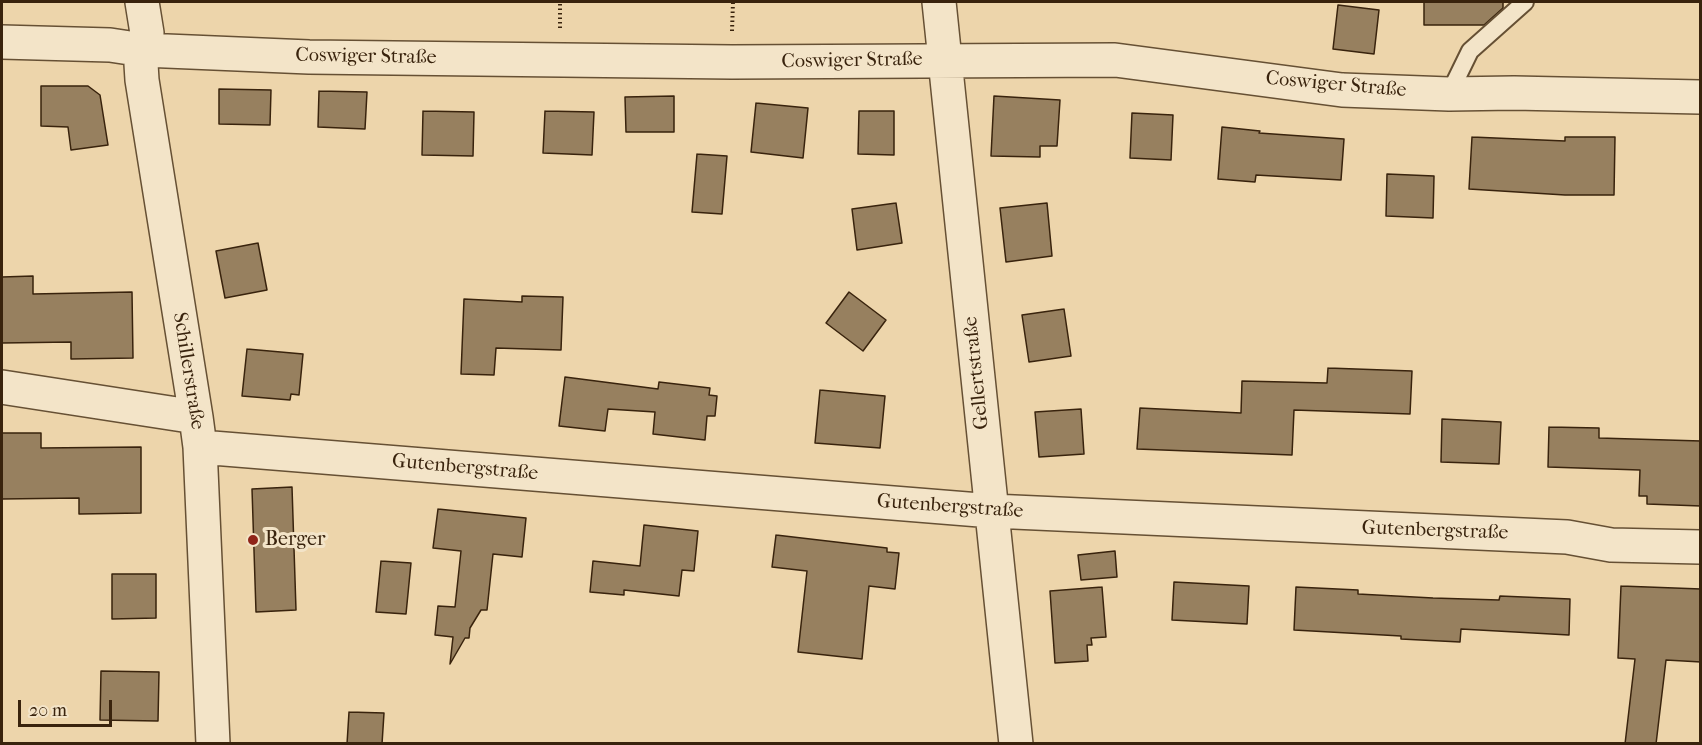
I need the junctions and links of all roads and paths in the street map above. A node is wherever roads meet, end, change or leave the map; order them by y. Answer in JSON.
{"nodes":[{"id":1,"x":142,"y":2,"type":"edge"},
{"id":2,"x":939,"y":2,"type":"edge"},
{"id":3,"x":1525,"y":2,"type":"edge"},
{"id":4,"x":2,"y":42,"type":"edge"},
{"id":5,"x":143,"y":50,"type":"junction"},
{"id":6,"x":944,"y":60,"type":"junction"},
{"id":7,"x":1449,"y":94,"type":"junction"},
{"id":8,"x":1701,"y":97,"type":"edge"},
{"id":9,"x":2,"y":387,"type":"edge"},
{"id":10,"x":198,"y":432,"type":"junction"},
{"id":11,"x":992,"y":511,"type":"junction"},
{"id":12,"x":1701,"y":547,"type":"edge"},
{"id":13,"x":213,"y":744,"type":"edge"},
{"id":14,"x":1016,"y":744,"type":"edge"}],
"edges":[{"from":1,"to":5,"type":"street","name":"Schillerstraße"},
{"from":2,"to":6,"type":"street","name":"Gellertstraße"},
{"from":3,"to":7,"type":"lane"},
{"from":4,"to":5,"type":"street","name":"Coswiger Straße"},
{"from":5,"to":6,"type":"street","name":"Coswiger Straße"},
{"from":5,"to":10,"type":"street","name":"Schillerstraße"},
{"from":6,"to":7,"type":"street","name":"Coswiger Straße"},
{"from":6,"to":11,"type":"street","name":"Gellertstraße"},
{"from":7,"to":8,"type":"street","name":"Coswiger Straße"},
{"from":9,"to":10,"type":"street","name":"Gutenbergstraße"},
{"from":10,"to":11,"type":"street","name":"Gutenbergstraße"},
{"from":10,"to":13,"type":"street","name":"Schillerstraße"},
{"from":11,"to":12,"type":"street","name":"Gutenbergstraße"},
{"from":11,"to":14,"type":"street","name":"Gellertstraße"}]}
